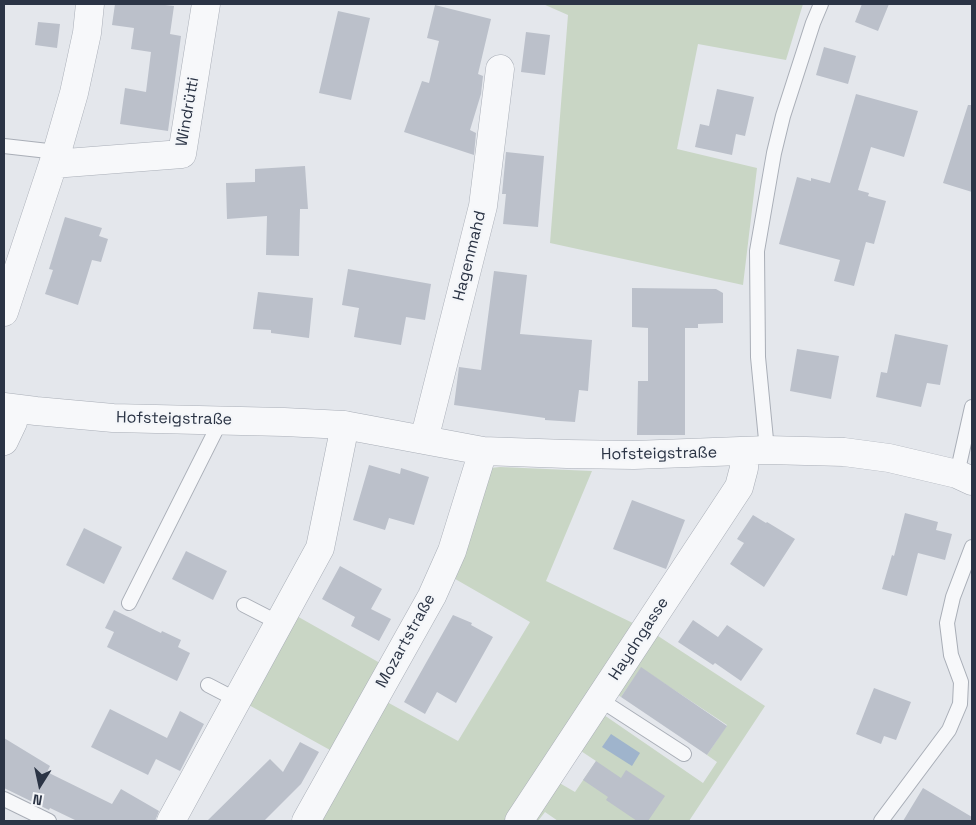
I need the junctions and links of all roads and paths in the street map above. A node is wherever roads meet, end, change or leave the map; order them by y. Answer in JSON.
{"nodes":[{"id":1,"x":90,"y":4,"type":"edge"},
{"id":2,"x":206,"y":4,"type":"edge"},
{"id":3,"x":821,"y":4,"type":"edge"},
{"id":4,"x":500,"y":69,"type":"dead end"},
{"id":5,"x":4,"y":146,"type":"edge"},
{"id":6,"x":55,"y":158,"type":"junction"},
{"id":7,"x":13,"y":258,"type":"edge"},
{"id":8,"x":4,"y":312,"type":"edge"},
{"id":9,"x":972,"y":407,"type":"edge"},
{"id":10,"x":10,"y":408,"type":"edge"},
{"id":11,"x":221,"y":420,"type":"junction"},
{"id":12,"x":344,"y":426,"type":"junction"},
{"id":13,"x":424,"y":440,"type":"junction"},
{"id":14,"x":4,"y":441,"type":"edge"},
{"id":15,"x":482,"y":451,"type":"junction"},
{"id":16,"x":755,"y":451,"type":"junction"},
{"id":17,"x":965,"y":477,"type":"edge"},
{"id":18,"x":972,"y":547,"type":"edge"},
{"id":19,"x":129,"y":603,"type":"dead end"},
{"id":20,"x":244,"y":605,"type":"dead end"},
{"id":21,"x":279,"y":623,"type":"junction"},
{"id":22,"x":208,"y":685,"type":"dead end"},
{"id":23,"x":599,"y":699,"type":"junction"},
{"id":24,"x":237,"y":700,"type":"junction"},
{"id":25,"x":684,"y":754,"type":"dead end"},
{"id":26,"x":4,"y":799,"type":"edge"},
{"id":27,"x":50,"y":821,"type":"edge"},
{"id":28,"x":171,"y":821,"type":"edge"},
{"id":29,"x":306,"y":821,"type":"edge"},
{"id":30,"x":519,"y":821,"type":"edge"},
{"id":31,"x":881,"y":821,"type":"edge"}],
"edges":[{"from":1,"to":6,"type":"street"},
{"from":2,"to":6,"type":"street","name":"Windrütti"},
{"from":3,"to":16,"type":"lane"},
{"from":4,"to":13,"type":"street","name":"Hagenmahd"},
{"from":5,"to":6,"type":"lane"},
{"from":6,"to":7,"type":"street"},
{"from":7,"to":8,"type":"street"},
{"from":9,"to":17,"type":"lane"},
{"from":10,"to":11,"type":"street","name":"Hofsteigstraße"},
{"from":10,"to":14,"type":"street"},
{"from":11,"to":12,"type":"street","name":"Hofsteigstraße"},
{"from":11,"to":19,"type":"lane"},
{"from":12,"to":13,"type":"street","name":"Hofsteigstraße"},
{"from":12,"to":21,"type":"street"},
{"from":13,"to":15,"type":"street","name":"Hofsteigstraße"},
{"from":15,"to":16,"type":"street","name":"Hofsteigstraße"},
{"from":15,"to":29,"type":"street","name":"Mozartstraße"},
{"from":16,"to":17,"type":"street","name":"Hofsteigstraße"},
{"from":16,"to":23,"type":"street","name":"Haydngasse"},
{"from":18,"to":31,"type":"lane"},
{"from":20,"to":21,"type":"lane"},
{"from":21,"to":24,"type":"street"},
{"from":22,"to":24,"type":"lane"},
{"from":23,"to":25,"type":"lane"},
{"from":23,"to":30,"type":"street","name":"Haydngasse"},
{"from":24,"to":28,"type":"street"},
{"from":26,"to":27,"type":"lane"}]}
